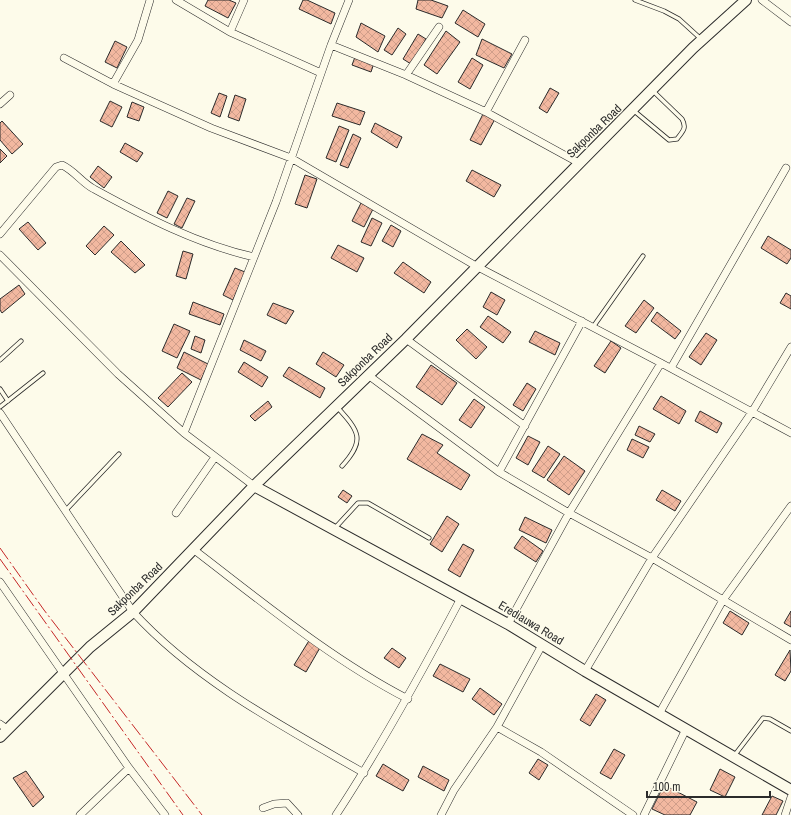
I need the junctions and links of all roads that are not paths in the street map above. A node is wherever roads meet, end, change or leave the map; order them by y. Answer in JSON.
{"nodes":[{"id":1,"x":150,"y":0,"type":"edge"},
{"id":2,"x":176,"y":0,"type":"edge"},
{"id":3,"x":244,"y":0,"type":"edge"},
{"id":4,"x":349,"y":0,"type":"edge"},
{"id":5,"x":634,"y":0,"type":"edge"},
{"id":6,"x":746,"y":0,"type":"edge"},
{"id":7,"x":762,"y":0,"type":"edge"},
{"id":8,"x":791,"y":22,"type":"edge"},
{"id":9,"x":439,"y":27,"type":"dead end"},
{"id":10,"x":230,"y":32,"type":"junction"},
{"id":11,"x":525,"y":40,"type":"dead end"},
{"id":12,"x":702,"y":40,"type":"junction"},
{"id":13,"x":331,"y":45,"type":"junction"},
{"id":14,"x":64,"y":58,"type":"dead end"},
{"id":15,"x":321,"y":73,"type":"junction"},
{"id":16,"x":406,"y":75,"type":"junction"},
{"id":17,"x":113,"y":84,"type":"junction"},
{"id":18,"x":652,"y":90,"type":"junction"},
{"id":19,"x":10,"y":95,"type":"dead end"},
{"id":20,"x":0,"y":104,"type":"edge"},
{"id":21,"x":634,"y":110,"type":"junction"},
{"id":22,"x":486,"y":112,"type":"junction"},
{"id":23,"x":291,"y":158,"type":"junction"},
{"id":24,"x":579,"y":163,"type":"junction"},
{"id":25,"x":786,"y":168,"type":"dead end"},
{"id":26,"x":0,"y":234,"type":"edge"},
{"id":27,"x":0,"y":255,"type":"edge"},
{"id":28,"x":644,"y":256,"type":"dead end"},
{"id":29,"x":254,"y":258,"type":"junction"},
{"id":30,"x":476,"y":266,"type":"junction"},
{"id":31,"x":582,"y":321,"type":"junction"},
{"id":32,"x":593,"y":327,"type":"junction"},
{"id":33,"x":406,"y":339,"type":"junction"},
{"id":34,"x":21,"y":341,"type":"dead end"},
{"id":35,"x":791,"y":347,"type":"edge"},
{"id":36,"x":0,"y":360,"type":"edge"},
{"id":37,"x":662,"y":363,"type":"junction"},
{"id":38,"x":671,"y":368,"type":"junction"},
{"id":39,"x":43,"y":373,"type":"dead end"},
{"id":40,"x":368,"y":375,"type":"junction"},
{"id":41,"x":0,"y":389,"type":"edge"},
{"id":42,"x":8,"y":401,"type":"junction"},
{"id":43,"x":336,"y":406,"type":"junction"},
{"id":44,"x":0,"y":407,"type":"edge"},
{"id":45,"x":752,"y":412,"type":"junction"},
{"id":46,"x":0,"y":413,"type":"edge"},
{"id":47,"x":525,"y":426,"type":"junction"},
{"id":48,"x":184,"y":433,"type":"junction"},
{"id":49,"x":791,"y":433,"type":"edge"},
{"id":50,"x":118,"y":454,"type":"dead end"},
{"id":51,"x":215,"y":457,"type":"junction"},
{"id":52,"x":342,"y":466,"type":"dead end"},
{"id":53,"x":499,"y":472,"type":"junction"},
{"id":54,"x":254,"y":486,"type":"junction"},
{"id":55,"x":791,"y":506,"type":"edge"},
{"id":56,"x":66,"y":510,"type":"junction"},
{"id":57,"x":569,"y":513,"type":"junction"},
{"id":58,"x":176,"y":514,"type":"dead end"},
{"id":59,"x":335,"y":529,"type":"junction"},
{"id":60,"x":428,"y":538,"type":"dead end"},
{"id":61,"x":193,"y":549,"type":"junction"},
{"id":62,"x":652,"y":558,"type":"junction"},
{"id":63,"x":0,"y":582,"type":"edge"},
{"id":64,"x":461,"y":598,"type":"junction"},
{"id":65,"x":723,"y":600,"type":"junction"},
{"id":66,"x":133,"y":612,"type":"junction"},
{"id":67,"x":508,"y":624,"type":"junction"},
{"id":68,"x":791,"y":640,"type":"edge"},
{"id":69,"x":542,"y":645,"type":"junction"},
{"id":70,"x":585,"y":671,"type":"junction"},
{"id":71,"x":65,"y":672,"type":"junction"},
{"id":72,"x":408,"y":699,"type":"junction"},
{"id":73,"x":659,"y":714,"type":"junction"},
{"id":74,"x":497,"y":728,"type":"junction"},
{"id":75,"x":686,"y":729,"type":"junction"},
{"id":76,"x":2,"y":730,"type":"edge"},
{"id":77,"x":791,"y":731,"type":"edge"},
{"id":78,"x":734,"y":757,"type":"junction"},
{"id":79,"x":129,"y":768,"type":"junction"},
{"id":80,"x":364,"y":773,"type":"junction"},
{"id":81,"x":791,"y":790,"type":"edge"},
{"id":82,"x":791,"y":797,"type":"edge"},
{"id":83,"x":263,"y":808,"type":"dead end"},
{"id":84,"x":80,"y":815,"type":"edge"},
{"id":85,"x":165,"y":815,"type":"edge"},
{"id":86,"x":298,"y":815,"type":"edge"},
{"id":87,"x":336,"y":815,"type":"edge"},
{"id":88,"x":441,"y":815,"type":"edge"},
{"id":89,"x":633,"y":815,"type":"edge"},
{"id":90,"x":644,"y":815,"type":"edge"},
{"id":91,"x":784,"y":815,"type":"edge"}],
"edges":[{"from":1,"to":17,"type":"street"},
{"from":2,"to":10,"type":"street"},
{"from":3,"to":10,"type":"street"},
{"from":4,"to":13,"type":"street"},
{"from":5,"to":12,"type":"lane"},
{"from":6,"to":12,"type":"main road","name":"Sakponba Road"},
{"from":7,"to":8,"type":"street"},
{"from":9,"to":16,"type":"street"},
{"from":10,"to":15,"type":"street"},
{"from":11,"to":22,"type":"street"},
{"from":12,"to":18,"type":"main road","name":"Sakponba Road"},
{"from":13,"to":15,"type":"street"},
{"from":13,"to":16,"type":"street"},
{"from":14,"to":17,"type":"street"},
{"from":15,"to":23,"type":"street"},
{"from":16,"to":22,"type":"street"},
{"from":17,"to":23,"type":"street"},
{"from":18,"to":21,"type":"main road","name":"Sakponba Road"},
{"from":18,"to":21,"type":"lane"},
{"from":19,"to":20,"type":"street"},
{"from":21,"to":24,"type":"main road","name":"Sakponba Road"},
{"from":22,"to":24,"type":"street"},
{"from":23,"to":29,"type":"street"},
{"from":23,"to":30,"type":"street"},
{"from":24,"to":30,"type":"main road","name":"Sakponba Road"},
{"from":25,"to":38,"type":"street"},
{"from":26,"to":29,"type":"street"},
{"from":27,"to":48,"type":"street"},
{"from":28,"to":32,"type":"lane"},
{"from":29,"to":48,"type":"street"},
{"from":30,"to":31,"type":"street"},
{"from":30,"to":33,"type":"main road","name":"Sakponba Road"},
{"from":31,"to":32,"type":"street"},
{"from":31,"to":47,"type":"street"},
{"from":32,"to":37,"type":"street"},
{"from":33,"to":40,"type":"main road","name":"Sakponba Road"},
{"from":33,"to":47,"type":"street"},
{"from":34,"to":36,"type":"lane"},
{"from":35,"to":45,"type":"street"},
{"from":37,"to":38,"type":"street"},
{"from":37,"to":57,"type":"street"},
{"from":38,"to":45,"type":"street"},
{"from":39,"to":42,"type":"lane"},
{"from":40,"to":43,"type":"main road","name":"Sakponba Road"},
{"from":40,"to":53,"type":"street"},
{"from":41,"to":42,"type":"lane"},
{"from":42,"to":44,"type":"lane"},
{"from":43,"to":52,"type":"lane"},
{"from":43,"to":54,"type":"main road","name":"Sakponba Road"},
{"from":45,"to":49,"type":"street"},
{"from":45,"to":62,"type":"street"},
{"from":46,"to":56,"type":"street"},
{"from":47,"to":53,"type":"street"},
{"from":48,"to":51,"type":"street"},
{"from":50,"to":56,"type":"lane"},
{"from":51,"to":54,"type":"street"},
{"from":51,"to":58,"type":"street"},
{"from":53,"to":57,"type":"street"},
{"from":54,"to":59,"type":"main road","name":"Erediauwa Road"},
{"from":54,"to":61,"type":"main road","name":"Sakponba Road"},
{"from":55,"to":65,"type":"street"},
{"from":56,"to":66,"type":"street"},
{"from":57,"to":62,"type":"street"},
{"from":57,"to":67,"type":"street"},
{"from":59,"to":60,"type":"lane"},
{"from":59,"to":64,"type":"main road","name":"Erediauwa Road"},
{"from":61,"to":66,"type":"main road","name":"Sakponba Road"},
{"from":61,"to":72,"type":"street"},
{"from":62,"to":65,"type":"street"},
{"from":62,"to":70,"type":"street"},
{"from":63,"to":71,"type":"street"},
{"from":64,"to":67,"type":"main road","name":"Erediauwa Road"},
{"from":64,"to":72,"type":"street"},
{"from":65,"to":68,"type":"street"},
{"from":65,"to":73,"type":"street"},
{"from":66,"to":71,"type":"main road","name":"Sakponba Road"},
{"from":66,"to":80,"type":"street"},
{"from":67,"to":69,"type":"main road","name":"Erediauwa Road"},
{"from":69,"to":70,"type":"main road","name":"Erediauwa Road"},
{"from":69,"to":74,"type":"street"},
{"from":70,"to":73,"type":"main road","name":"Erediauwa Road"},
{"from":71,"to":76,"type":"main road","name":"Sakponba Road"},
{"from":71,"to":79,"type":"street"},
{"from":72,"to":80,"type":"street"},
{"from":73,"to":75,"type":"main road","name":"Erediauwa Road"},
{"from":74,"to":88,"type":"street"},
{"from":74,"to":89,"type":"street"},
{"from":75,"to":78,"type":"main road","name":"Erediauwa Road"},
{"from":75,"to":90,"type":"street"},
{"from":77,"to":78,"type":"lane"},
{"from":78,"to":81,"type":"main road","name":"Erediauwa Road"},
{"from":79,"to":84,"type":"street"},
{"from":79,"to":85,"type":"street"},
{"from":80,"to":87,"type":"street"},
{"from":82,"to":91,"type":"street"},
{"from":83,"to":86,"type":"street"}]}
